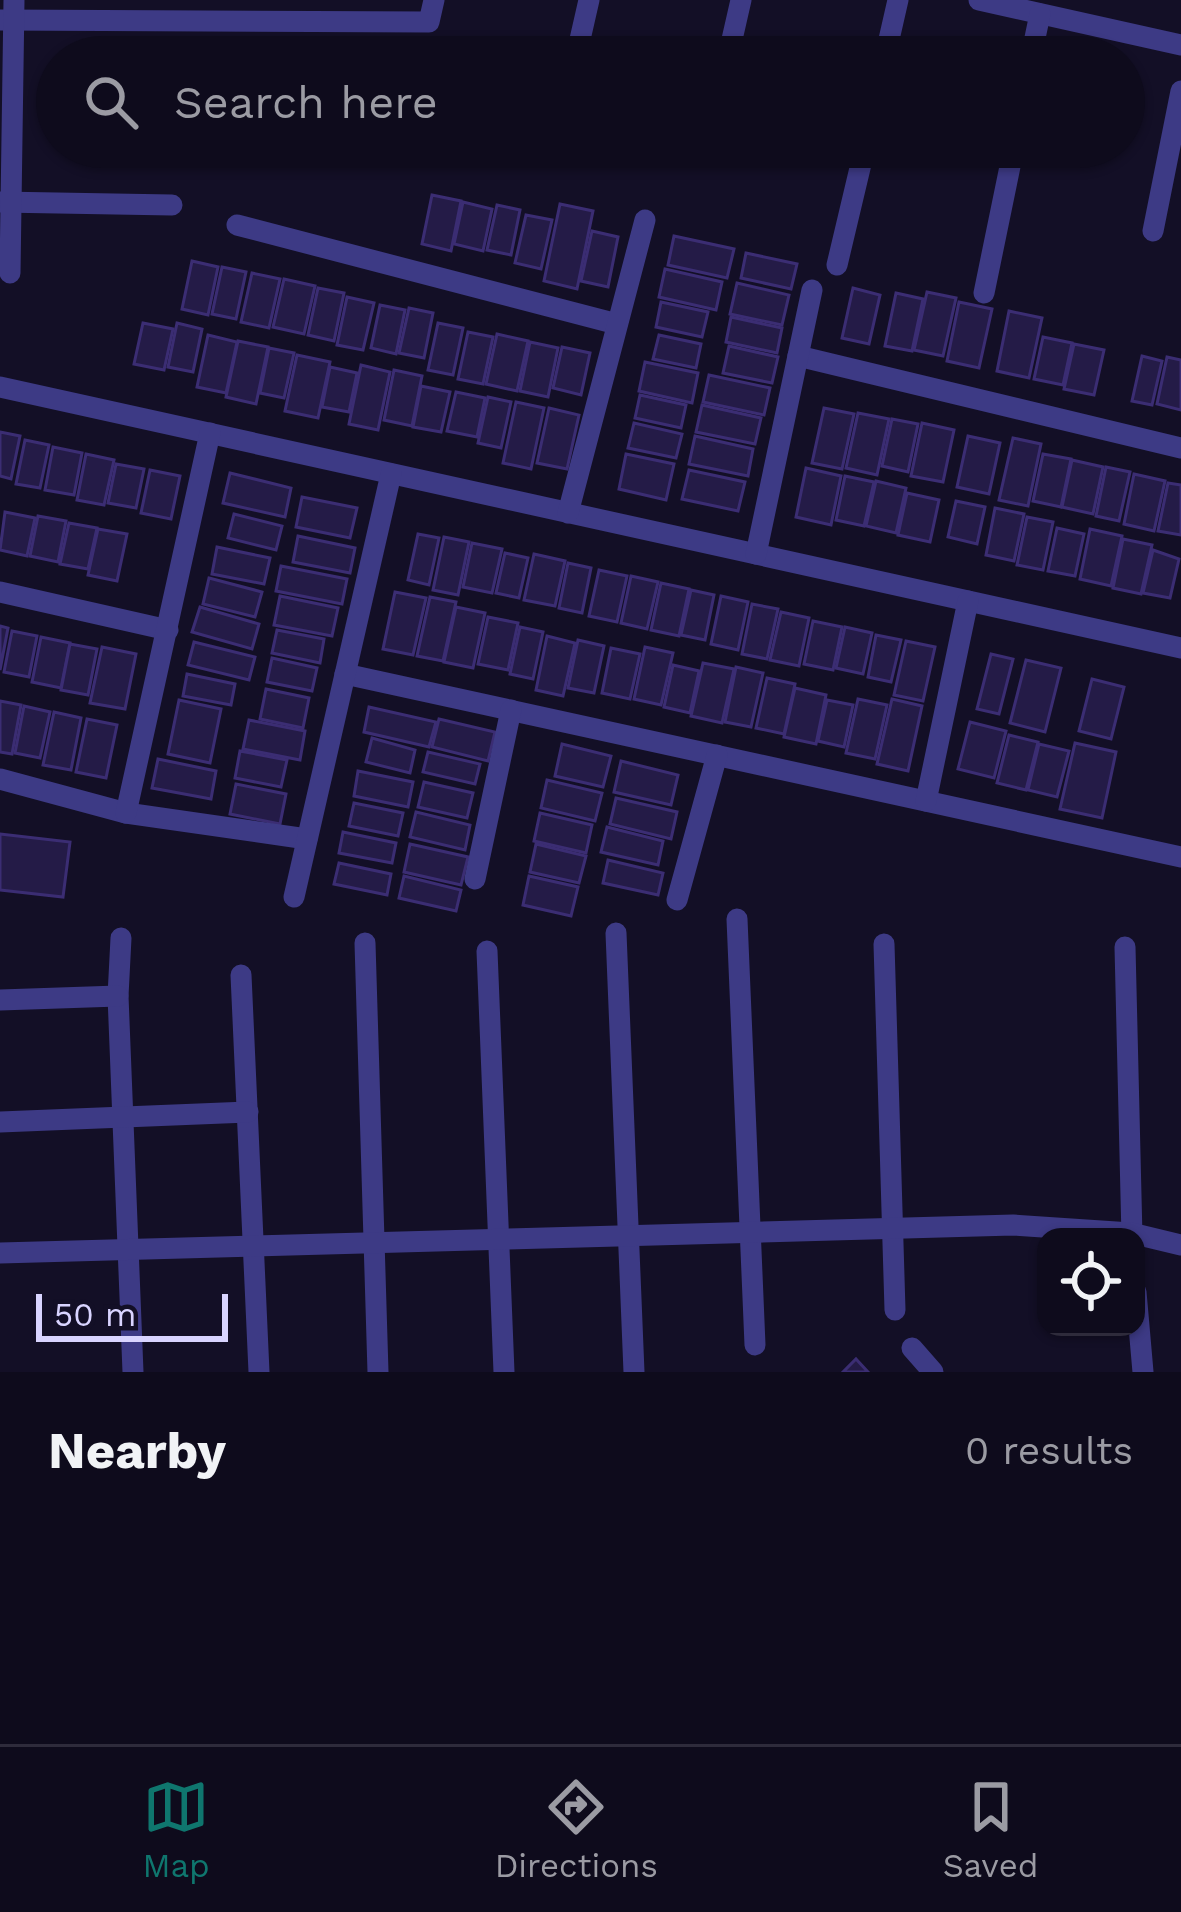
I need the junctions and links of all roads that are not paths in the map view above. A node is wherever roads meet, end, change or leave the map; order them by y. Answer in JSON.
{"nodes":[{"id":1,"x":434,"y":0,"type":"edge"},
{"id":2,"x":589,"y":0,"type":"edge"},
{"id":3,"x":741,"y":0,"type":"edge"},
{"id":4,"x":898,"y":0,"type":"edge"},
{"id":5,"x":979,"y":0,"type":"edge"},
{"id":6,"x":1045,"y":10,"type":"edge"},
{"id":7,"x":9,"y":13,"type":"edge"},
{"id":8,"x":581,"y":36,"type":"edge"},
{"id":9,"x":733,"y":36,"type":"edge"},
{"id":10,"x":890,"y":36,"type":"edge"},
{"id":11,"x":1181,"y":45,"type":"edge"},
{"id":12,"x":1181,"y":91,"type":"edge"},
{"id":13,"x":860,"y":168,"type":"edge"},
{"id":14,"x":1010,"y":168,"type":"edge"},
{"id":15,"x":6,"y":202,"type":"edge"},
{"id":16,"x":172,"y":206,"type":"dead end"},
{"id":17,"x":645,"y":220,"type":"dead end"},
{"id":18,"x":237,"y":225,"type":"dead end"},
{"id":19,"x":1153,"y":231,"type":"dead end"},
{"id":20,"x":837,"y":265,"type":"dead end"},
{"id":21,"x":10,"y":273,"type":"dead end"},
{"id":22,"x":812,"y":290,"type":"dead end"},
{"id":23,"x":984,"y":293,"type":"dead end"},
{"id":24,"x":617,"y":324,"type":"junction"},
{"id":25,"x":798,"y":356,"type":"junction"},
{"id":26,"x":0,"y":387,"type":"edge"},
{"id":27,"x":210,"y":433,"type":"junction"},
{"id":28,"x":1181,"y":448,"type":"edge"},
{"id":29,"x":391,"y":474,"type":"junction"},
{"id":30,"x":568,"y":513,"type":"junction"},
{"id":31,"x":756,"y":554,"type":"junction"},
{"id":32,"x":0,"y":592,"type":"edge"},
{"id":33,"x":968,"y":601,"type":"junction"},
{"id":34,"x":168,"y":630,"type":"junction"},
{"id":35,"x":1181,"y":648,"type":"edge"},
{"id":36,"x":345,"y":674,"type":"junction"},
{"id":37,"x":511,"y":710,"type":"junction"},
{"id":38,"x":717,"y":755,"type":"junction"},
{"id":39,"x":0,"y":779,"type":"edge"},
{"id":40,"x":926,"y":801,"type":"junction"},
{"id":41,"x":126,"y":813,"type":"junction"},
{"id":42,"x":307,"y":838,"type":"junction"},
{"id":43,"x":1181,"y":857,"type":"edge"},
{"id":44,"x":475,"y":879,"type":"dead end"},
{"id":45,"x":293,"y":897,"type":"dead end"},
{"id":46,"x":677,"y":900,"type":"dead end"},
{"id":47,"x":737,"y":920,"type":"dead end"},
{"id":48,"x":616,"y":934,"type":"dead end"},
{"id":49,"x":121,"y":938,"type":"dead end"},
{"id":50,"x":365,"y":943,"type":"dead end"},
{"id":51,"x":884,"y":944,"type":"dead end"},
{"id":52,"x":1125,"y":947,"type":"dead end"},
{"id":53,"x":487,"y":951,"type":"dead end"},
{"id":54,"x":241,"y":975,"type":"dead end"},
{"id":55,"x":118,"y":996,"type":"junction"},
{"id":56,"x":0,"y":1000,"type":"edge"},
{"id":57,"x":248,"y":1112,"type":"junction"},
{"id":58,"x":124,"y":1118,"type":"junction"},
{"id":59,"x":0,"y":1122,"type":"edge"},
{"id":60,"x":1048,"y":1228,"type":"edge"},
{"id":61,"x":1131,"y":1228,"type":"edge"},
{"id":62,"x":892,"y":1232,"type":"junction"},
{"id":63,"x":754,"y":1233,"type":"junction"},
{"id":64,"x":627,"y":1237,"type":"junction"},
{"id":65,"x":1145,"y":1238,"type":"edge"},
{"id":66,"x":497,"y":1240,"type":"junction"},
{"id":67,"x":373,"y":1244,"type":"junction"},
{"id":68,"x":1181,"y":1245,"type":"edge"},
{"id":69,"x":253,"y":1249,"type":"junction"},
{"id":70,"x":128,"y":1250,"type":"junction"},
{"id":71,"x":0,"y":1252,"type":"edge"},
{"id":72,"x":895,"y":1310,"type":"dead end"},
{"id":73,"x":1140,"y":1336,"type":"edge"},
{"id":74,"x":755,"y":1345,"type":"dead end"},
{"id":75,"x":912,"y":1348,"type":"dead end"},
{"id":76,"x":133,"y":1372,"type":"edge"},
{"id":77,"x":259,"y":1372,"type":"edge"},
{"id":78,"x":378,"y":1372,"type":"edge"},
{"id":79,"x":504,"y":1372,"type":"edge"},
{"id":80,"x":634,"y":1372,"type":"edge"},
{"id":81,"x":933,"y":1372,"type":"edge"},
{"id":82,"x":1143,"y":1372,"type":"edge"}],
"edges":[{"from":1,"to":7,"type":"street"},
{"from":2,"to":8,"type":"street"},
{"from":3,"to":9,"type":"street"},
{"from":4,"to":10,"type":"street"},
{"from":5,"to":6,"type":"street"},
{"from":6,"to":11,"type":"street"},
{"from":7,"to":15,"type":"street"},
{"from":12,"to":19,"type":"street"},
{"from":13,"to":20,"type":"street"},
{"from":14,"to":23,"type":"street"},
{"from":15,"to":16,"type":"street"},
{"from":15,"to":21,"type":"street"},
{"from":17,"to":24,"type":"street"},
{"from":18,"to":24,"type":"street"},
{"from":22,"to":25,"type":"street"},
{"from":24,"to":30,"type":"street"},
{"from":25,"to":28,"type":"street"},
{"from":25,"to":31,"type":"street"},
{"from":26,"to":27,"type":"street"},
{"from":27,"to":29,"type":"street"},
{"from":27,"to":34,"type":"street"},
{"from":29,"to":30,"type":"street"},
{"from":29,"to":36,"type":"street"},
{"from":30,"to":31,"type":"street"},
{"from":31,"to":33,"type":"street"},
{"from":32,"to":34,"type":"street"},
{"from":33,"to":35,"type":"street"},
{"from":33,"to":40,"type":"street"},
{"from":34,"to":41,"type":"street"},
{"from":36,"to":37,"type":"street"},
{"from":36,"to":42,"type":"street"},
{"from":37,"to":38,"type":"street"},
{"from":37,"to":44,"type":"street"},
{"from":38,"to":40,"type":"street"},
{"from":38,"to":46,"type":"street"},
{"from":39,"to":41,"type":"street"},
{"from":40,"to":43,"type":"street"},
{"from":41,"to":42,"type":"street"},
{"from":42,"to":45,"type":"street"},
{"from":47,"to":63,"type":"street"},
{"from":48,"to":64,"type":"street"},
{"from":49,"to":55,"type":"street"},
{"from":50,"to":67,"type":"street"},
{"from":51,"to":62,"type":"street"},
{"from":52,"to":61,"type":"street"},
{"from":53,"to":66,"type":"street"},
{"from":54,"to":57,"type":"street"},
{"from":55,"to":56,"type":"street"},
{"from":55,"to":58,"type":"street"},
{"from":57,"to":58,"type":"street"},
{"from":57,"to":69,"type":"street"},
{"from":58,"to":59,"type":"street"},
{"from":58,"to":70,"type":"street"},
{"from":60,"to":62,"type":"street"},
{"from":62,"to":63,"type":"street"},
{"from":62,"to":72,"type":"street"},
{"from":63,"to":64,"type":"street"},
{"from":63,"to":74,"type":"street"},
{"from":64,"to":66,"type":"street"},
{"from":64,"to":80,"type":"street"},
{"from":65,"to":68,"type":"street"},
{"from":66,"to":67,"type":"street"},
{"from":66,"to":79,"type":"street"},
{"from":67,"to":69,"type":"street"},
{"from":67,"to":78,"type":"street"},
{"from":69,"to":70,"type":"street"},
{"from":69,"to":77,"type":"street"},
{"from":70,"to":71,"type":"street"},
{"from":70,"to":76,"type":"street"},
{"from":73,"to":82,"type":"street"},
{"from":75,"to":81,"type":"street"}]}
